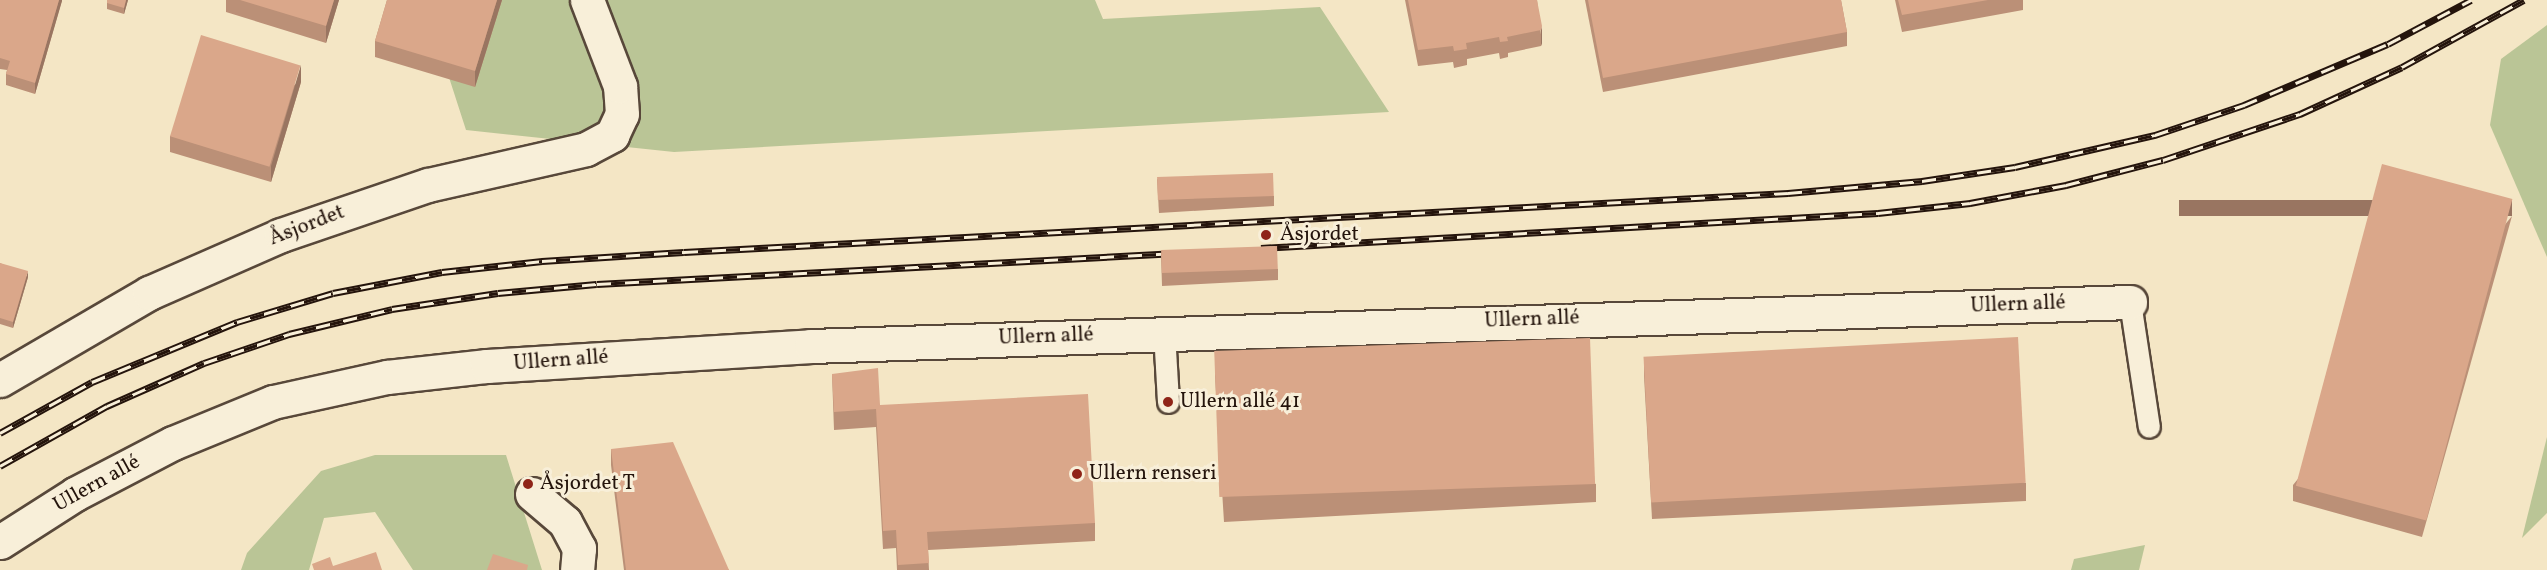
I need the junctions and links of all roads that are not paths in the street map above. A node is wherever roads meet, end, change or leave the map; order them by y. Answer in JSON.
{"nodes":[{"id":1,"x":587,"y":0,"type":"edge"},
{"id":2,"x":2130,"y":302,"type":"joint"},
{"id":3,"x":1164,"y":332,"type":"junction"},
{"id":4,"x":0,"y":380,"type":"edge"},
{"id":5,"x":1168,"y":402,"type":"dead end"},
{"id":6,"x":2149,"y":427,"type":"dead end"},
{"id":7,"x":532,"y":494,"type":"dead end"},
{"id":8,"x":0,"y":542,"type":"edge"},
{"id":9,"x":577,"y":570,"type":"edge"}],
"edges":[{"from":1,"to":4,"type":"street","name":"Åsjordet"},
{"from":2,"to":3,"type":"street","name":"Ullern allé"},
{"from":2,"to":6,"type":"lane"},
{"from":3,"to":5,"type":"lane"},
{"from":3,"to":8,"type":"street","name":"Ullern allé"},
{"from":7,"to":9,"type":"street"}]}
